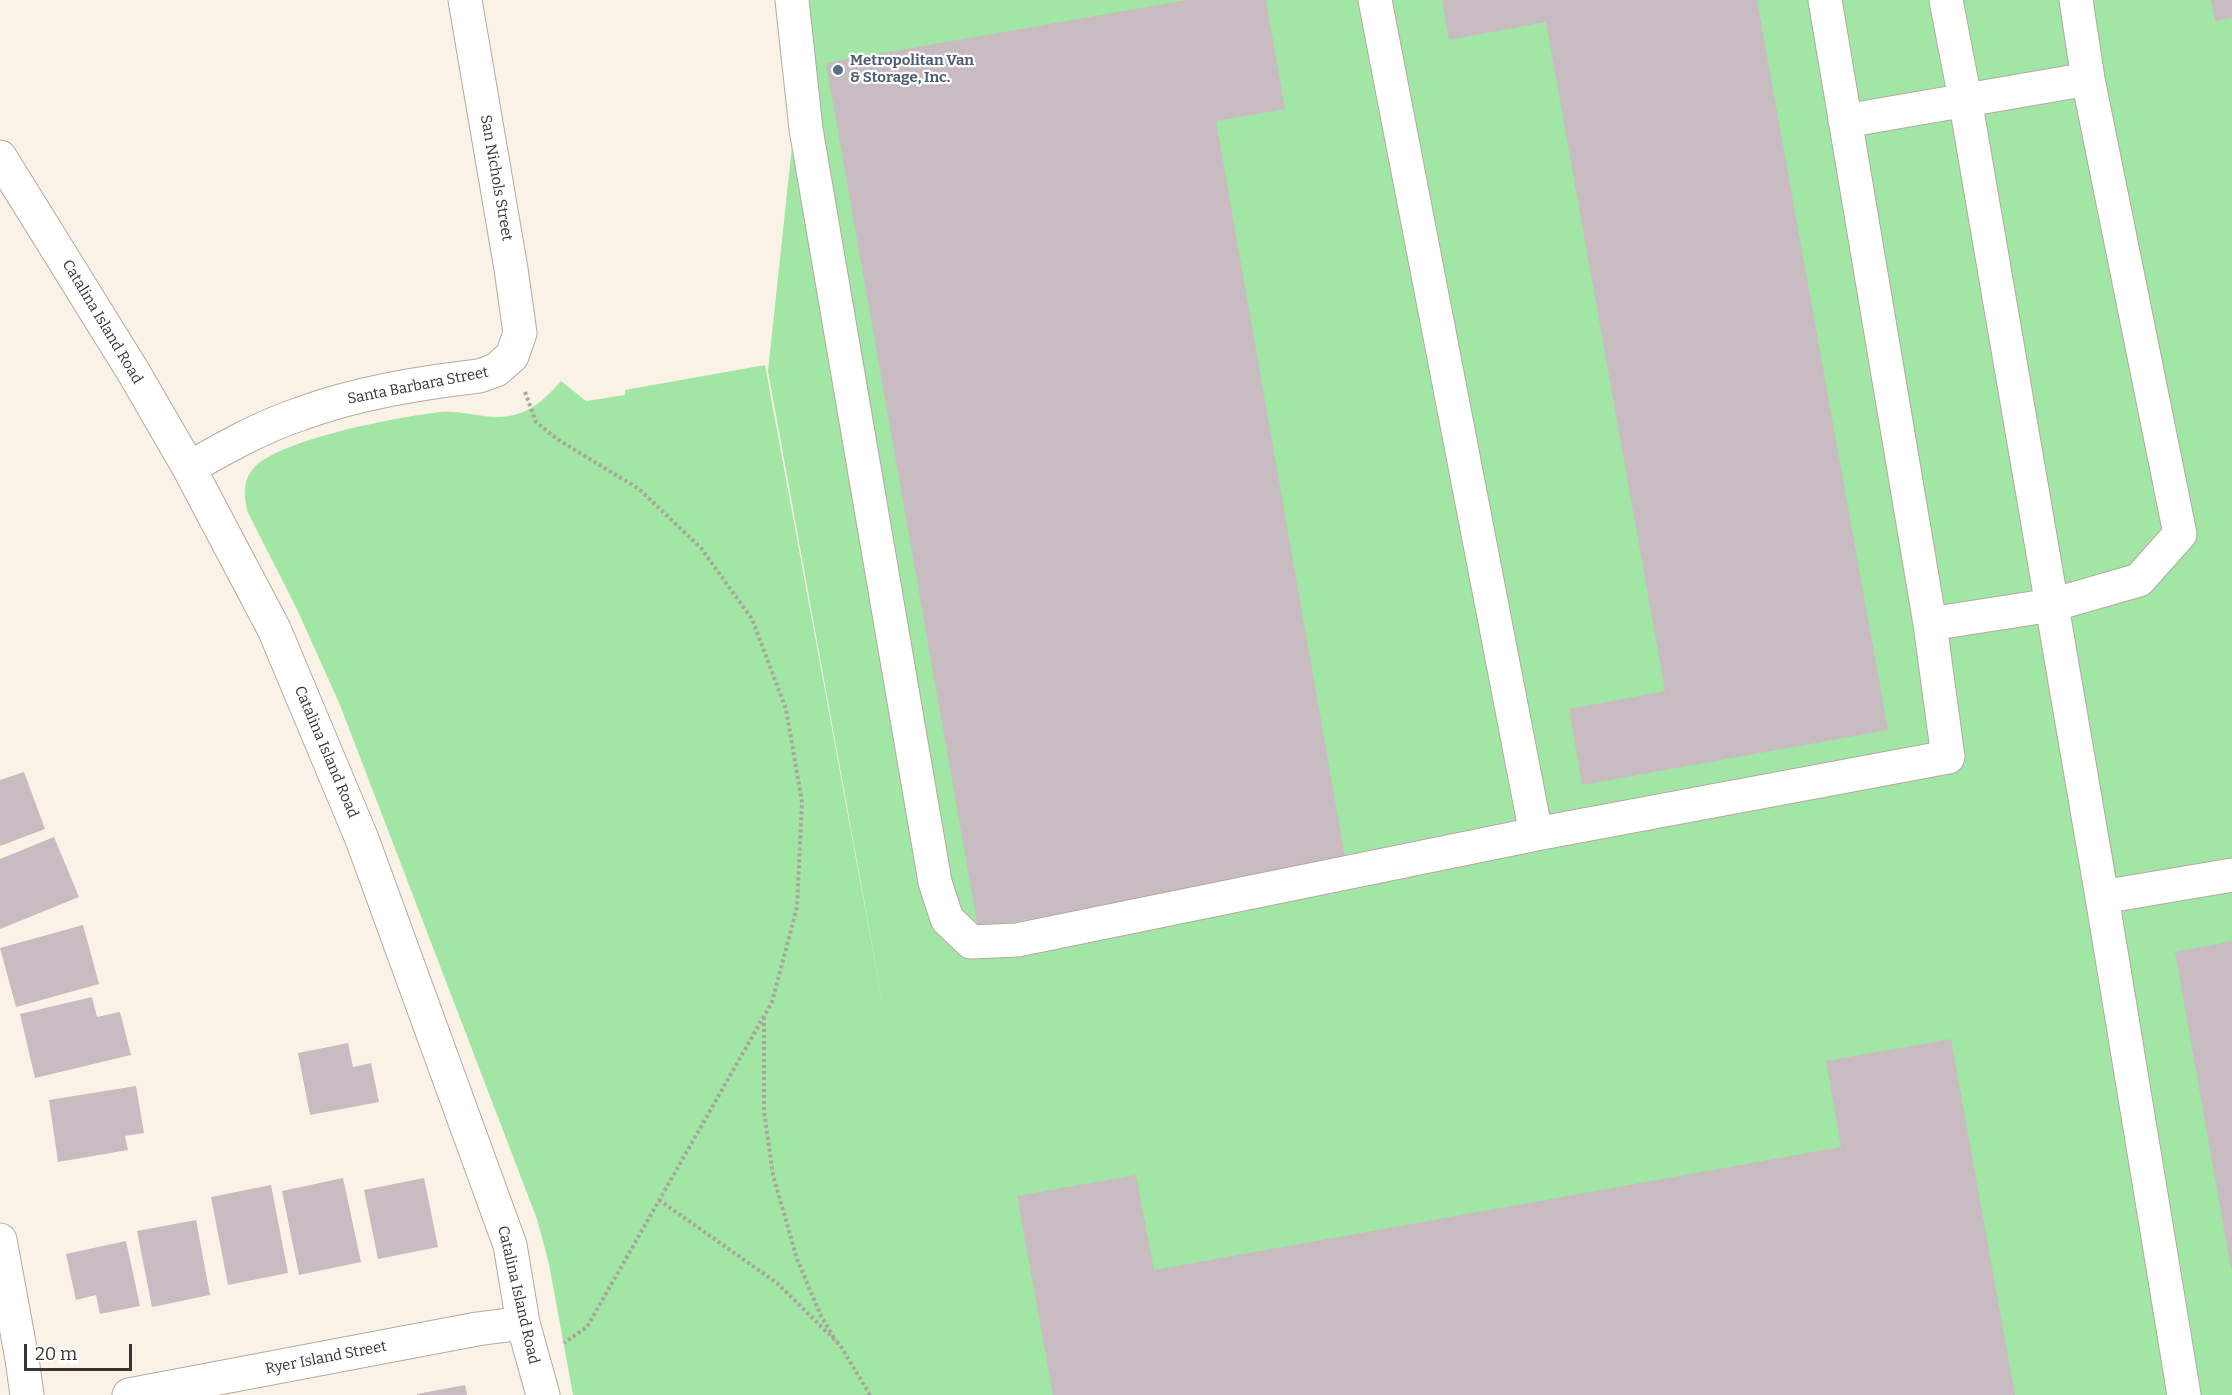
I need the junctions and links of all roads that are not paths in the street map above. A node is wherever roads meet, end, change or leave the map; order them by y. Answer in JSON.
{"nodes":[{"id":1,"x":465,"y":0,"type":"edge"},
{"id":2,"x":792,"y":0,"type":"edge"},
{"id":3,"x":1374,"y":0,"type":"edge"},
{"id":4,"x":1825,"y":0,"type":"edge"},
{"id":5,"x":1946,"y":0,"type":"edge"},
{"id":6,"x":2076,"y":0,"type":"edge"},
{"id":7,"x":2088,"y":79,"type":"junction"},
{"id":8,"x":1965,"y":99,"type":"junction"},
{"id":9,"x":1845,"y":121,"type":"junction"},
{"id":10,"x":0,"y":157,"type":"edge"},
{"id":11,"x":512,"y":356,"type":"joint"},
{"id":12,"x":189,"y":468,"type":"junction"},
{"id":13,"x":2052,"y":605,"type":"junction"},
{"id":14,"x":1930,"y":624,"type":"junction"},
{"id":15,"x":1536,"y":834,"type":"junction"},
{"id":16,"x":2232,"y":875,"type":"edge"},
{"id":17,"x":2102,"y":897,"type":"junction"},
{"id":18,"x":0,"y":1240,"type":"edge"},
{"id":19,"x":523,"y":1323,"type":"junction"},
{"id":20,"x":27,"y":1395,"type":"edge"},
{"id":21,"x":129,"y":1395,"type":"edge"},
{"id":22,"x":543,"y":1395,"type":"edge"},
{"id":23,"x":2184,"y":1395,"type":"edge"}],
"edges":[{"from":1,"to":11,"type":"street","name":"San Nichols Street"},
{"from":2,"to":15,"type":"street"},
{"from":3,"to":15,"type":"street"},
{"from":4,"to":9,"type":"street"},
{"from":5,"to":8,"type":"street"},
{"from":6,"to":7,"type":"street"},
{"from":7,"to":8,"type":"street"},
{"from":7,"to":13,"type":"street"},
{"from":8,"to":9,"type":"street"},
{"from":8,"to":13,"type":"street"},
{"from":9,"to":14,"type":"street"},
{"from":10,"to":12,"type":"street","name":"Catalina Island Road"},
{"from":11,"to":12,"type":"street","name":"Santa Barbara Street"},
{"from":12,"to":19,"type":"street","name":"Catalina Island Road"},
{"from":13,"to":14,"type":"street"},
{"from":13,"to":17,"type":"street"},
{"from":14,"to":15,"type":"street"},
{"from":16,"to":17,"type":"street"},
{"from":17,"to":23,"type":"street"},
{"from":18,"to":20,"type":"street"},
{"from":19,"to":21,"type":"street","name":"Ryer Island Street"},
{"from":19,"to":22,"type":"street","name":"Catalina Island Road"}]}
